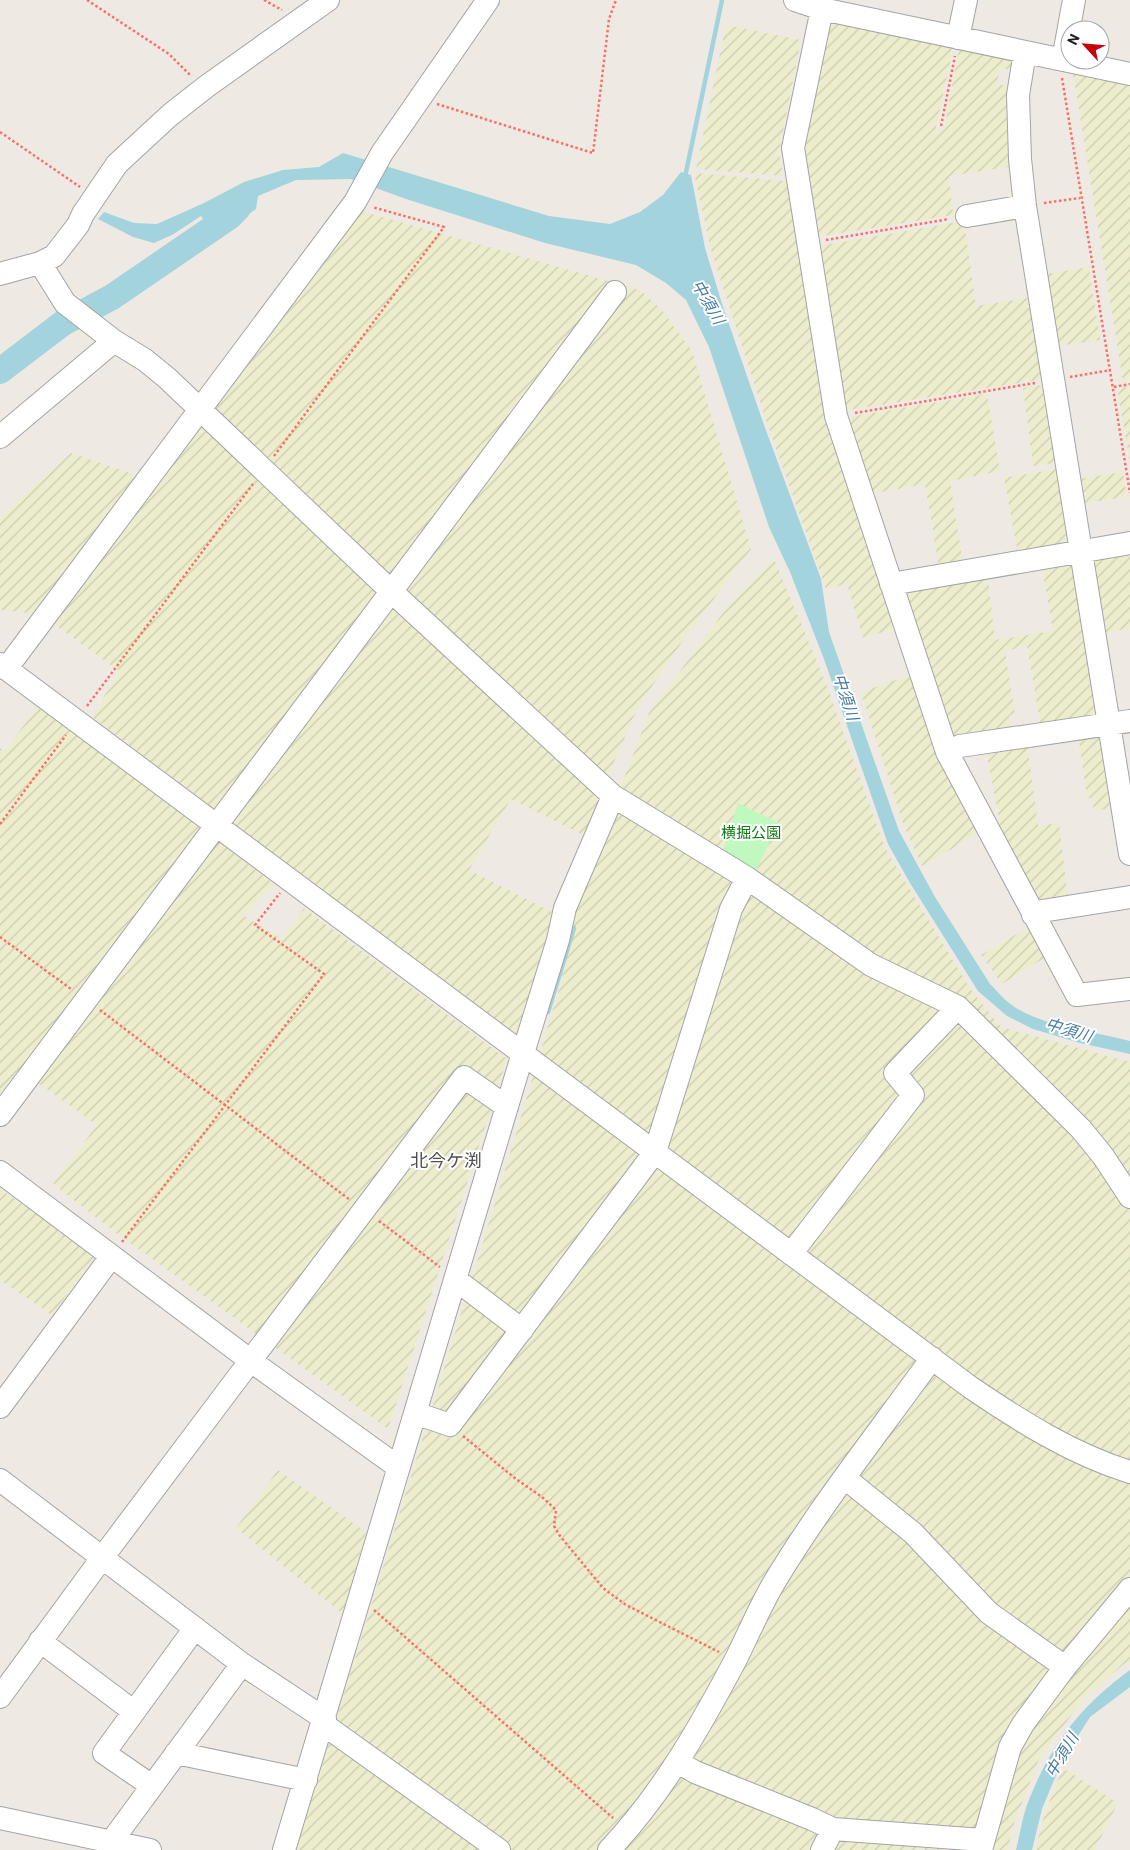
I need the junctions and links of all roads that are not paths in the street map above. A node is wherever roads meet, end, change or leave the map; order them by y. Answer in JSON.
{"nodes":[{"id":1,"x":328,"y":0,"type":"edge"},
{"id":2,"x":488,"y":0,"type":"edge"},
{"id":3,"x":795,"y":0,"type":"edge"},
{"id":4,"x":966,"y":0,"type":"edge"},
{"id":5,"x":1074,"y":0,"type":"edge"},
{"id":6,"x":851,"y":8,"type":"edge"},
{"id":7,"x":822,"y":9,"type":"junction"},
{"id":8,"x":1070,"y":20,"type":"edge"},
{"id":9,"x":958,"y":38,"type":"junction"},
{"id":10,"x":1025,"y":52,"type":"junction"},
{"id":11,"x":1060,"y":60,"type":"edge"},
{"id":12,"x":1110,"y":70,"type":"edge"},
{"id":13,"x":1130,"y":74,"type":"edge"},
{"id":14,"x":1025,"y":206,"type":"junction"},
{"id":15,"x":967,"y":216,"type":"road end"},
{"id":16,"x":40,"y":263,"type":"junction"},
{"id":17,"x":0,"y":274,"type":"edge"},
{"id":18,"x":615,"y":292,"type":"dead end"},
{"id":19,"x":114,"y":341,"type":"junction"},
{"id":20,"x":201,"y":409,"type":"junction"},
{"id":21,"x":0,"y":437,"type":"edge"},
{"id":22,"x":1130,"y":543,"type":"edge"},
{"id":23,"x":1082,"y":552,"type":"junction"},
{"id":24,"x":890,"y":584,"type":"junction"},
{"id":25,"x":391,"y":591,"type":"junction"},
{"id":26,"x":3,"y":666,"type":"edge"},
{"id":27,"x":1120,"y":722,"type":"edge"},
{"id":28,"x":947,"y":752,"type":"junction"},
{"id":29,"x":613,"y":796,"type":"junction"},
{"id":30,"x":216,"y":825,"type":"junction"},
{"id":31,"x":1130,"y":854,"type":"edge"},
{"id":32,"x":747,"y":878,"type":"junction"},
{"id":33,"x":1130,"y":897,"type":"edge"},
{"id":34,"x":1033,"y":915,"type":"junction"},
{"id":35,"x":1130,"y":989,"type":"edge"},
{"id":36,"x":958,"y":1007,"type":"junction"},
{"id":37,"x":522,"y":1053,"type":"junction"},
{"id":38,"x":507,"y":1107,"type":"junction"},
{"id":39,"x":0,"y":1115,"type":"edge"},
{"id":40,"x":656,"y":1152,"type":"junction"},
{"id":41,"x":0,"y":1172,"type":"edge"},
{"id":42,"x":1130,"y":1197,"type":"edge"},
{"id":43,"x":791,"y":1254,"type":"junction"},
{"id":44,"x":111,"y":1256,"type":"junction"},
{"id":45,"x":455,"y":1279,"type":"junction"},
{"id":46,"x":522,"y":1330,"type":"junction"},
{"id":47,"x":932,"y":1358,"type":"junction"},
{"id":48,"x":251,"y":1360,"type":"junction"},
{"id":49,"x":0,"y":1407,"type":"edge"},
{"id":50,"x":415,"y":1413,"type":"junction"},
{"id":51,"x":398,"y":1467,"type":"junction"},
{"id":52,"x":1130,"y":1472,"type":"edge"},
{"id":53,"x":846,"y":1478,"type":"junction"},
{"id":54,"x":0,"y":1480,"type":"edge"},
{"id":55,"x":102,"y":1558,"type":"junction"},
{"id":56,"x":1130,"y":1589,"type":"edge"},
{"id":57,"x":195,"y":1628,"type":"junction"},
{"id":58,"x":40,"y":1641,"type":"junction"},
{"id":59,"x":242,"y":1664,"type":"junction"},
{"id":60,"x":1064,"y":1667,"type":"junction"},
{"id":61,"x":0,"y":1697,"type":"edge"},
{"id":62,"x":133,"y":1711,"type":"junction"},
{"id":63,"x":324,"y":1722,"type":"junction"},
{"id":64,"x":176,"y":1753,"type":"junction"},
{"id":65,"x":678,"y":1762,"type":"junction"},
{"id":66,"x":306,"y":1780,"type":"junction"},
{"id":67,"x":152,"y":1786,"type":"junction"},
{"id":68,"x":0,"y":1818,"type":"edge"},
{"id":69,"x":833,"y":1829,"type":"junction"},
{"id":70,"x":104,"y":1844,"type":"edge"},
{"id":71,"x":982,"y":1845,"type":"edge"},
{"id":72,"x":150,"y":1850,"type":"edge"},
{"id":73,"x":284,"y":1850,"type":"edge"},
{"id":74,"x":499,"y":1850,"type":"edge"},
{"id":75,"x":609,"y":1850,"type":"edge"},
{"id":76,"x":822,"y":1850,"type":"edge"}],
"edges":[{"from":1,"to":16,"type":"street"},
{"from":2,"to":20,"type":"street"},
{"from":3,"to":7,"type":"street"},
{"from":4,"to":9,"type":"street"},
{"from":5,"to":8,"type":"street"},
{"from":6,"to":7,"type":"street"},
{"from":6,"to":9,"type":"street"},
{"from":7,"to":24,"type":"street"},
{"from":9,"to":10,"type":"street"},
{"from":10,"to":11,"type":"street"},
{"from":10,"to":14,"type":"street"},
{"from":12,"to":13,"type":"street"},
{"from":14,"to":15,"type":"street"},
{"from":14,"to":23,"type":"street"},
{"from":16,"to":17,"type":"street"},
{"from":16,"to":19,"type":"street"},
{"from":18,"to":25,"type":"street"},
{"from":19,"to":20,"type":"street"},
{"from":19,"to":21,"type":"street"},
{"from":20,"to":25,"type":"street"},
{"from":20,"to":26,"type":"street"},
{"from":22,"to":23,"type":"street"},
{"from":23,"to":24,"type":"street"},
{"from":23,"to":27,"type":"street"},
{"from":24,"to":28,"type":"street"},
{"from":25,"to":29,"type":"street"},
{"from":25,"to":30,"type":"street"},
{"from":26,"to":30,"type":"street"},
{"from":27,"to":28,"type":"street"},
{"from":27,"to":31,"type":"street"},
{"from":28,"to":34,"type":"street"},
{"from":29,"to":32,"type":"street"},
{"from":29,"to":37,"type":"street"},
{"from":30,"to":37,"type":"street"},
{"from":30,"to":39,"type":"street"},
{"from":32,"to":36,"type":"street"},
{"from":32,"to":40,"type":"street"},
{"from":33,"to":34,"type":"street"},
{"from":34,"to":35,"type":"street"},
{"from":36,"to":42,"type":"street"},
{"from":36,"to":43,"type":"street"},
{"from":37,"to":38,"type":"street"},
{"from":37,"to":40,"type":"street"},
{"from":38,"to":45,"type":"street"},
{"from":38,"to":48,"type":"street"},
{"from":40,"to":43,"type":"street"},
{"from":40,"to":46,"type":"street"},
{"from":41,"to":44,"type":"street"},
{"from":43,"to":47,"type":"street"},
{"from":44,"to":48,"type":"street"},
{"from":44,"to":49,"type":"street"},
{"from":45,"to":46,"type":"street"},
{"from":45,"to":50,"type":"street"},
{"from":46,"to":50,"type":"street"},
{"from":47,"to":52,"type":"street"},
{"from":47,"to":53,"type":"street"},
{"from":48,"to":51,"type":"street"},
{"from":48,"to":55,"type":"street"},
{"from":50,"to":51,"type":"street"},
{"from":51,"to":63,"type":"street"},
{"from":53,"to":60,"type":"street"},
{"from":53,"to":65,"type":"street"},
{"from":54,"to":55,"type":"street"},
{"from":55,"to":57,"type":"street"},
{"from":55,"to":58,"type":"street"},
{"from":56,"to":60,"type":"street"},
{"from":57,"to":59,"type":"street"},
{"from":57,"to":62,"type":"street"},
{"from":58,"to":61,"type":"street"},
{"from":58,"to":62,"type":"street"},
{"from":59,"to":63,"type":"street"},
{"from":59,"to":64,"type":"street"},
{"from":60,"to":71,"type":"street"},
{"from":62,"to":67,"type":"street"},
{"from":63,"to":66,"type":"street"},
{"from":63,"to":74,"type":"street"},
{"from":64,"to":66,"type":"street"},
{"from":64,"to":67,"type":"street"},
{"from":65,"to":69,"type":"street"},
{"from":65,"to":75,"type":"street"},
{"from":66,"to":73,"type":"street"},
{"from":67,"to":70,"type":"street"},
{"from":68,"to":70,"type":"street"},
{"from":69,"to":71,"type":"street"},
{"from":69,"to":76,"type":"street"},
{"from":70,"to":72,"type":"street"}]}
